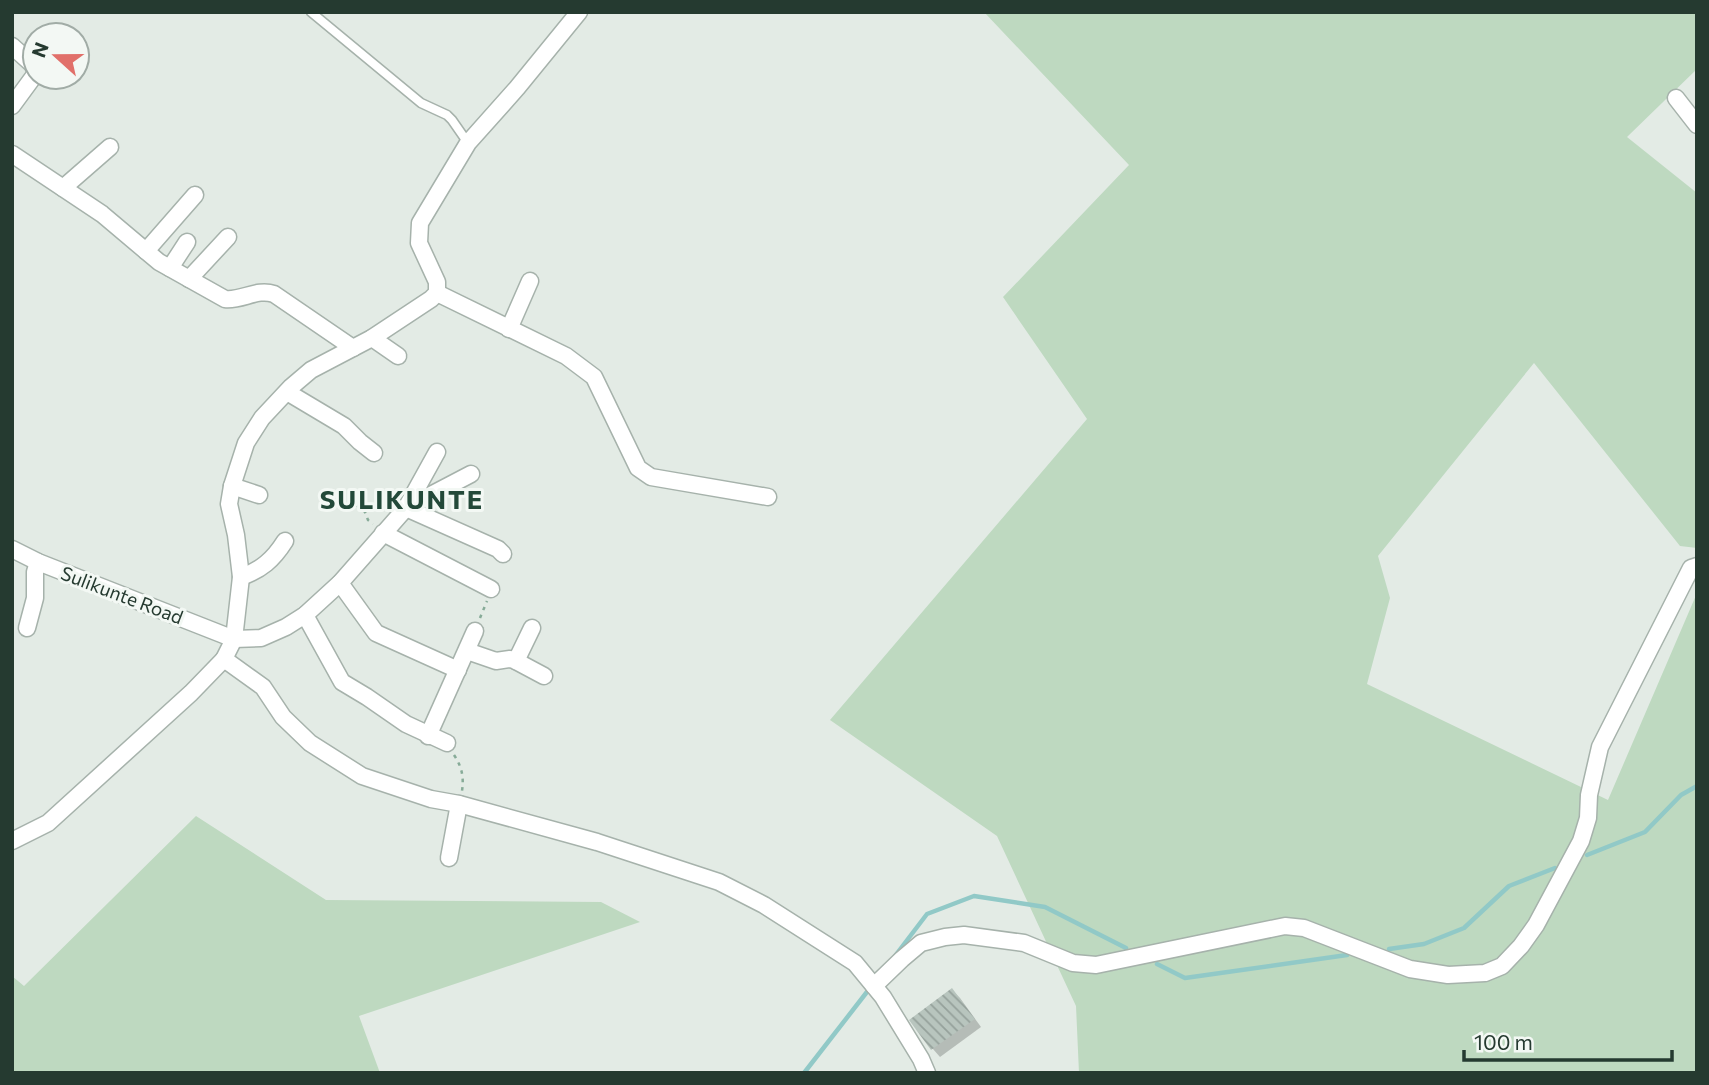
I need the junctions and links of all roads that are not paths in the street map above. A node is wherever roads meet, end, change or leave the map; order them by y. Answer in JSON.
{"nodes":[{"id":1,"x":311,"y":12,"type":"edge"},
{"id":2,"x":579,"y":12,"type":"edge"},
{"id":3,"x":23,"y":91,"type":"edge"},
{"id":4,"x":1676,"y":99,"type":"dead end"},
{"id":5,"x":12,"y":106,"type":"edge"},
{"id":6,"x":1697,"y":125,"type":"edge"},
{"id":7,"x":468,"y":143,"type":"junction"},
{"id":8,"x":110,"y":147,"type":"dead end"},
{"id":9,"x":12,"y":154,"type":"edge"},
{"id":10,"x":63,"y":188,"type":"junction"},
{"id":11,"x":195,"y":195,"type":"dead end"},
{"id":12,"x":228,"y":237,"type":"dead end"},
{"id":13,"x":187,"y":243,"type":"dead end"},
{"id":14,"x":146,"y":251,"type":"junction"},
{"id":15,"x":170,"y":268,"type":"junction"},
{"id":16,"x":189,"y":279,"type":"junction"},
{"id":17,"x":530,"y":282,"type":"dead end"},
{"id":18,"x":438,"y":293,"type":"junction"},
{"id":19,"x":509,"y":329,"type":"junction"},
{"id":20,"x":372,"y":338,"type":"junction"},
{"id":21,"x":353,"y":348,"type":"junction"},
{"id":22,"x":398,"y":356,"type":"dead end"},
{"id":23,"x":287,"y":392,"type":"junction"},
{"id":24,"x":437,"y":452,"type":"dead end"},
{"id":25,"x":374,"y":453,"type":"dead end"},
{"id":26,"x":471,"y":474,"type":"dead end"},
{"id":27,"x":232,"y":486,"type":"junction"},
{"id":28,"x":259,"y":495,"type":"dead end"},
{"id":29,"x":768,"y":497,"type":"dead end"},
{"id":30,"x":406,"y":508,"type":"junction"},
{"id":31,"x":383,"y":533,"type":"junction"},
{"id":32,"x":285,"y":541,"type":"dead end"},
{"id":33,"x":12,"y":549,"type":"edge"},
{"id":34,"x":503,"y":554,"type":"dead end"},
{"id":35,"x":38,"y":562,"type":"junction"},
{"id":36,"x":1697,"y":566,"type":"edge"},
{"id":37,"x":240,"y":577,"type":"junction"},
{"id":38,"x":340,"y":583,"type":"junction"},
{"id":39,"x":491,"y":589,"type":"road end"},
{"id":40,"x":305,"y":615,"type":"junction"},
{"id":41,"x":27,"y":628,"type":"dead end"},
{"id":42,"x":532,"y":628,"type":"dead end"},
{"id":43,"x":475,"y":631,"type":"road end"},
{"id":44,"x":234,"y":639,"type":"junction"},
{"id":45,"x":467,"y":651,"type":"junction"},
{"id":46,"x":224,"y":659,"type":"junction"},
{"id":47,"x":516,"y":661,"type":"junction"},
{"id":48,"x":458,"y":670,"type":"junction"},
{"id":49,"x":544,"y":676,"type":"dead end"},
{"id":50,"x":428,"y":736,"type":"junction"},
{"id":51,"x":447,"y":743,"type":"road end"},
{"id":52,"x":459,"y":804,"type":"junction"},
{"id":53,"x":12,"y":841,"type":"edge"},
{"id":54,"x":449,"y":858,"type":"dead end"},
{"id":55,"x":871,"y":982,"type":"junction"},
{"id":56,"x":927,"y":1073,"type":"edge"}],
"edges":[{"from":1,"to":7,"type":"lane"},
{"from":2,"to":7,"type":"street"},
{"from":3,"to":5,"type":"street"},
{"from":4,"to":6,"type":"street"},
{"from":7,"to":18,"type":"street"},
{"from":8,"to":10,"type":"street"},
{"from":9,"to":10,"type":"street"},
{"from":10,"to":14,"type":"street"},
{"from":11,"to":14,"type":"street"},
{"from":12,"to":16,"type":"street"},
{"from":13,"to":15,"type":"street"},
{"from":14,"to":15,"type":"street"},
{"from":15,"to":16,"type":"street"},
{"from":16,"to":21,"type":"street"},
{"from":17,"to":19,"type":"street"},
{"from":18,"to":19,"type":"street"},
{"from":18,"to":20,"type":"street"},
{"from":19,"to":29,"type":"street"},
{"from":20,"to":21,"type":"street"},
{"from":20,"to":22,"type":"street"},
{"from":21,"to":23,"type":"street"},
{"from":23,"to":25,"type":"street"},
{"from":23,"to":27,"type":"street"},
{"from":24,"to":30,"type":"street"},
{"from":26,"to":30,"type":"street"},
{"from":27,"to":28,"type":"street"},
{"from":27,"to":37,"type":"street"},
{"from":30,"to":31,"type":"street"},
{"from":30,"to":34,"type":"street"},
{"from":31,"to":38,"type":"street"},
{"from":31,"to":39,"type":"street"},
{"from":32,"to":37,"type":"street"},
{"from":33,"to":35,"type":"street","name":"Sulikunte Road"},
{"from":35,"to":41,"type":"street"},
{"from":35,"to":44,"type":"street","name":"Sulikunte Road"},
{"from":36,"to":55,"type":"street"},
{"from":37,"to":44,"type":"street"},
{"from":38,"to":40,"type":"street"},
{"from":38,"to":48,"type":"street"},
{"from":40,"to":44,"type":"street"},
{"from":40,"to":50,"type":"street"},
{"from":42,"to":47,"type":"street"},
{"from":43,"to":45,"type":"street"},
{"from":44,"to":46,"type":"street"},
{"from":45,"to":47,"type":"street"},
{"from":45,"to":48,"type":"street"},
{"from":46,"to":52,"type":"street"},
{"from":46,"to":53,"type":"street"},
{"from":47,"to":49,"type":"street"},
{"from":48,"to":50,"type":"street"},
{"from":50,"to":51,"type":"street"},
{"from":52,"to":54,"type":"street"},
{"from":52,"to":55,"type":"street"},
{"from":55,"to":56,"type":"street"}]}
